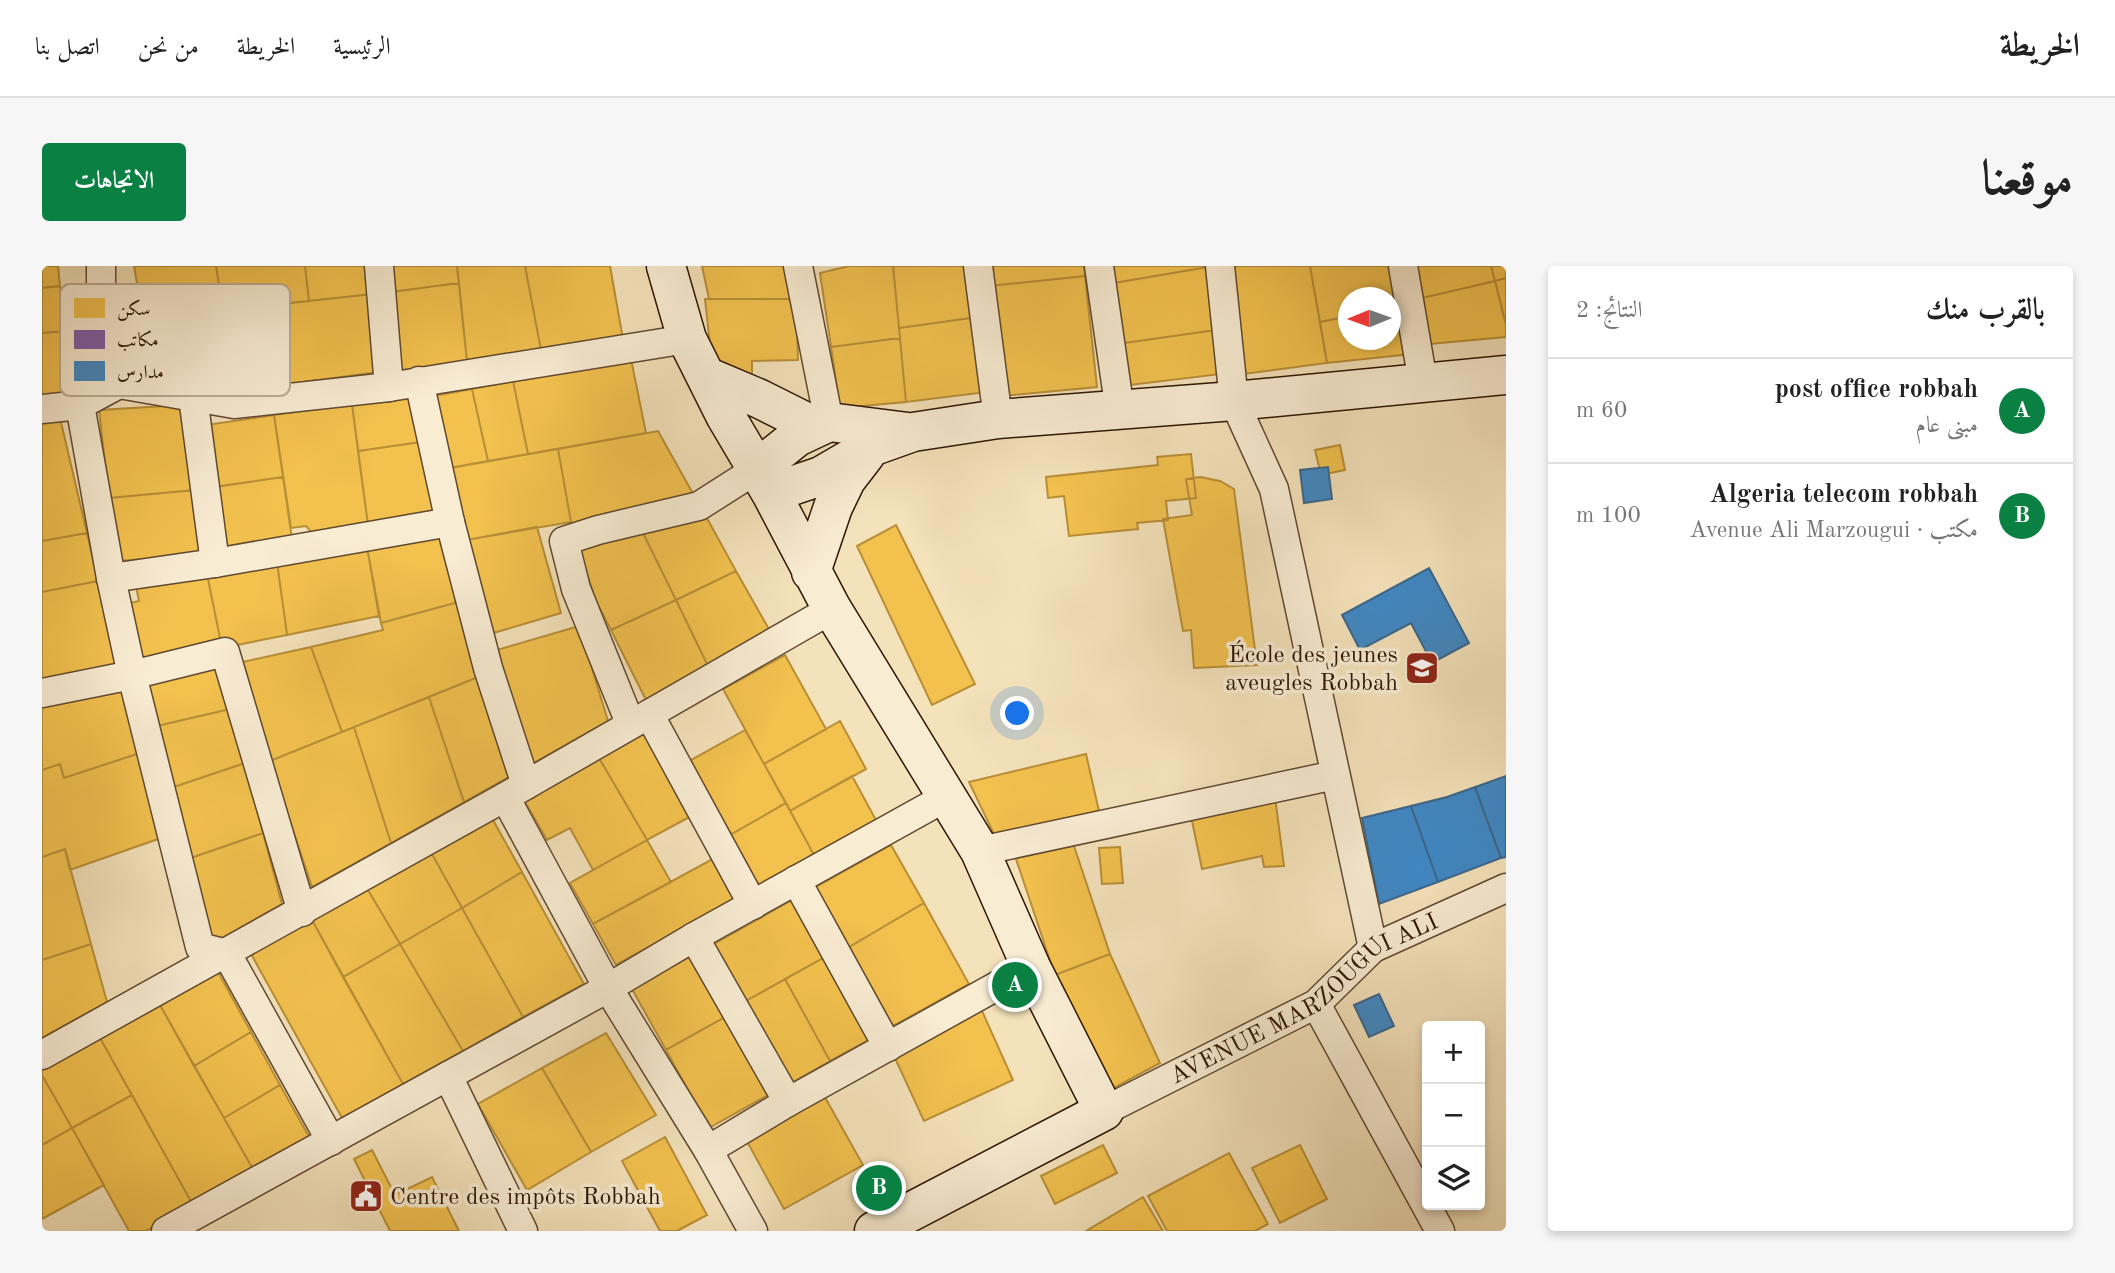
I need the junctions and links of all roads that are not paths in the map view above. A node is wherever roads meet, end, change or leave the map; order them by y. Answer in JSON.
{"nodes":[{"id":1,"x":101,"y":266,"type":"edge"},
{"id":2,"x":379,"y":266,"type":"edge"},
{"id":3,"x":666,"y":266,"type":"edge"},
{"id":4,"x":798,"y":266,"type":"edge"},
{"id":5,"x":978,"y":266,"type":"edge"},
{"id":6,"x":1099,"y":266,"type":"edge"},
{"id":7,"x":1220,"y":266,"type":"edge"},
{"id":8,"x":1403,"y":266,"type":"edge"},
{"id":9,"x":101,"y":284,"type":"edge"},
{"id":10,"x":687,"y":339,"type":"junction"},
{"id":11,"x":1506,"y":375,"type":"edge"},
{"id":12,"x":708,"y":377,"type":"junction"},
{"id":13,"x":419,"y":381,"type":"junction"},
{"id":14,"x":1423,"y":382,"type":"junction"},
{"id":15,"x":389,"y":387,"type":"junction"},
{"id":16,"x":97,"y":396,"type":"edge"},
{"id":17,"x":187,"y":396,"type":"edge"},
{"id":18,"x":193,"y":397,"type":"junction"},
{"id":19,"x":1234,"y":401,"type":"junction"},
{"id":20,"x":80,"y":405,"type":"junction"},
{"id":21,"x":42,"y":409,"type":"edge"},
{"id":22,"x":1120,"y":411,"type":"junction"},
{"id":23,"x":998,"y":419,"type":"junction"},
{"id":24,"x":822,"y":425,"type":"junction"},
{"id":25,"x":913,"y":432,"type":"junction"},
{"id":26,"x":871,"y":447,"type":"junction"},
{"id":27,"x":755,"y":482,"type":"junction"},
{"id":28,"x":450,"y":522,"type":"junction"},
{"id":29,"x":215,"y":563,"type":"junction"},
{"id":30,"x":811,"y":572,"type":"junction"},
{"id":31,"x":111,"y":578,"type":"junction"},
{"id":32,"x":832,"y":608,"type":"junction"},
{"id":33,"x":132,"y":675,"type":"junction"},
{"id":34,"x":42,"y":693,"type":"edge"},
{"id":35,"x":639,"y":719,"type":"junction"},
{"id":36,"x":1335,"y":775,"type":"junction"},
{"id":37,"x":515,"y":791,"type":"junction"},
{"id":38,"x":948,"y":796,"type":"junction"},
{"id":39,"x":981,"y":851,"type":"junction"},
{"id":40,"x":796,"y":880,"type":"junction"},
{"id":41,"x":1506,"y":888,"type":"edge"},
{"id":42,"x":753,"y":905,"type":"junction"},
{"id":43,"x":302,"y":912,"type":"junction"},
{"id":44,"x":694,"y":937,"type":"junction"},
{"id":45,"x":1373,"y":948,"type":"junction"},
{"id":46,"x":227,"y":954,"type":"junction"},
{"id":47,"x":1031,"y":967,"type":"junction"},
{"id":48,"x":608,"y":988,"type":"junction"},
{"id":49,"x":1316,"y":1004,"type":"junction"},
{"id":50,"x":888,"y":1047,"type":"junction"},
{"id":51,"x":42,"y":1055,"type":"edge"},
{"id":52,"x":448,"y":1076,"type":"junction"},
{"id":53,"x":788,"y":1102,"type":"junction"},
{"id":54,"x":1104,"y":1111,"type":"junction"},
{"id":55,"x":331,"y":1141,"type":"junction"},
{"id":56,"x":708,"y":1150,"type":"junction"},
{"id":57,"x":896,"y":1226,"type":"edge"},
{"id":58,"x":166,"y":1231,"type":"edge"},
{"id":59,"x":523,"y":1231,"type":"edge"},
{"id":60,"x":753,"y":1231,"type":"edge"},
{"id":61,"x":1440,"y":1231,"type":"edge"}],
"edges":[{"from":1,"to":9,"type":"street"},
{"from":2,"to":15,"type":"street"},
{"from":3,"to":10,"type":"main road"},
{"from":4,"to":24,"type":"street"},
{"from":5,"to":23,"type":"street"},
{"from":6,"to":22,"type":"street"},
{"from":7,"to":19,"type":"street"},
{"from":8,"to":14,"type":"street"},
{"from":10,"to":12,"type":"main road"},
{"from":10,"to":13,"type":"street"},
{"from":11,"to":14,"type":"main road"},
{"from":12,"to":24,"type":"main road"},
{"from":12,"to":27,"type":"main road"},
{"from":13,"to":15,"type":"street"},
{"from":13,"to":28,"type":"street"},
{"from":14,"to":19,"type":"main road"},
{"from":15,"to":18,"type":"street"},
{"from":16,"to":20,"type":"street"},
{"from":17,"to":18,"type":"street"},
{"from":18,"to":29,"type":"street"},
{"from":19,"to":22,"type":"main road"},
{"from":19,"to":36,"type":"street"},
{"from":20,"to":21,"type":"street"},
{"from":20,"to":31,"type":"street"},
{"from":22,"to":23,"type":"main road"},
{"from":23,"to":25,"type":"main road"},
{"from":24,"to":25,"type":"main road"},
{"from":24,"to":27,"type":"main road"},
{"from":25,"to":26,"type":"main road"},
{"from":26,"to":27,"type":"main road"},
{"from":26,"to":30,"type":"main road"},
{"from":27,"to":30,"type":"main road"},
{"from":27,"to":35,"type":"street"},
{"from":28,"to":29,"type":"street"},
{"from":28,"to":37,"type":"street"},
{"from":29,"to":31,"type":"street"},
{"from":30,"to":32,"type":"main road"},
{"from":31,"to":33,"type":"street"},
{"from":32,"to":35,"type":"street"},
{"from":32,"to":38,"type":"main road"},
{"from":33,"to":34,"type":"street"},
{"from":33,"to":43,"type":"street"},
{"from":33,"to":46,"type":"street"},
{"from":35,"to":37,"type":"street"},
{"from":35,"to":42,"type":"street"},
{"from":36,"to":39,"type":"street"},
{"from":36,"to":45,"type":"street"},
{"from":37,"to":43,"type":"street"},
{"from":37,"to":48,"type":"street"},
{"from":38,"to":39,"type":"main road"},
{"from":38,"to":40,"type":"street"},
{"from":39,"to":47,"type":"main road"},
{"from":40,"to":42,"type":"street"},
{"from":40,"to":50,"type":"street"},
{"from":41,"to":45,"type":"street","name":"AVENUE MARZOUGUI ALI"},
{"from":42,"to":44,"type":"street"},
{"from":43,"to":46,"type":"street"},
{"from":44,"to":48,"type":"street"},
{"from":44,"to":53,"type":"street"},
{"from":45,"to":49,"type":"street","name":"AVENUE MARZOUGUI ALI"},
{"from":46,"to":51,"type":"street"},
{"from":46,"to":55,"type":"street"},
{"from":47,"to":50,"type":"street"},
{"from":47,"to":54,"type":"main road"},
{"from":48,"to":52,"type":"street"},
{"from":48,"to":56,"type":"street"},
{"from":49,"to":54,"type":"street","name":"AVENUE MARZOUGUI ALI"},
{"from":49,"to":61,"type":"street"},
{"from":50,"to":53,"type":"street"},
{"from":52,"to":55,"type":"street"},
{"from":52,"to":59,"type":"street"},
{"from":53,"to":56,"type":"street"},
{"from":54,"to":57,"type":"main road"},
{"from":55,"to":58,"type":"street"},
{"from":56,"to":60,"type":"street"}]}
